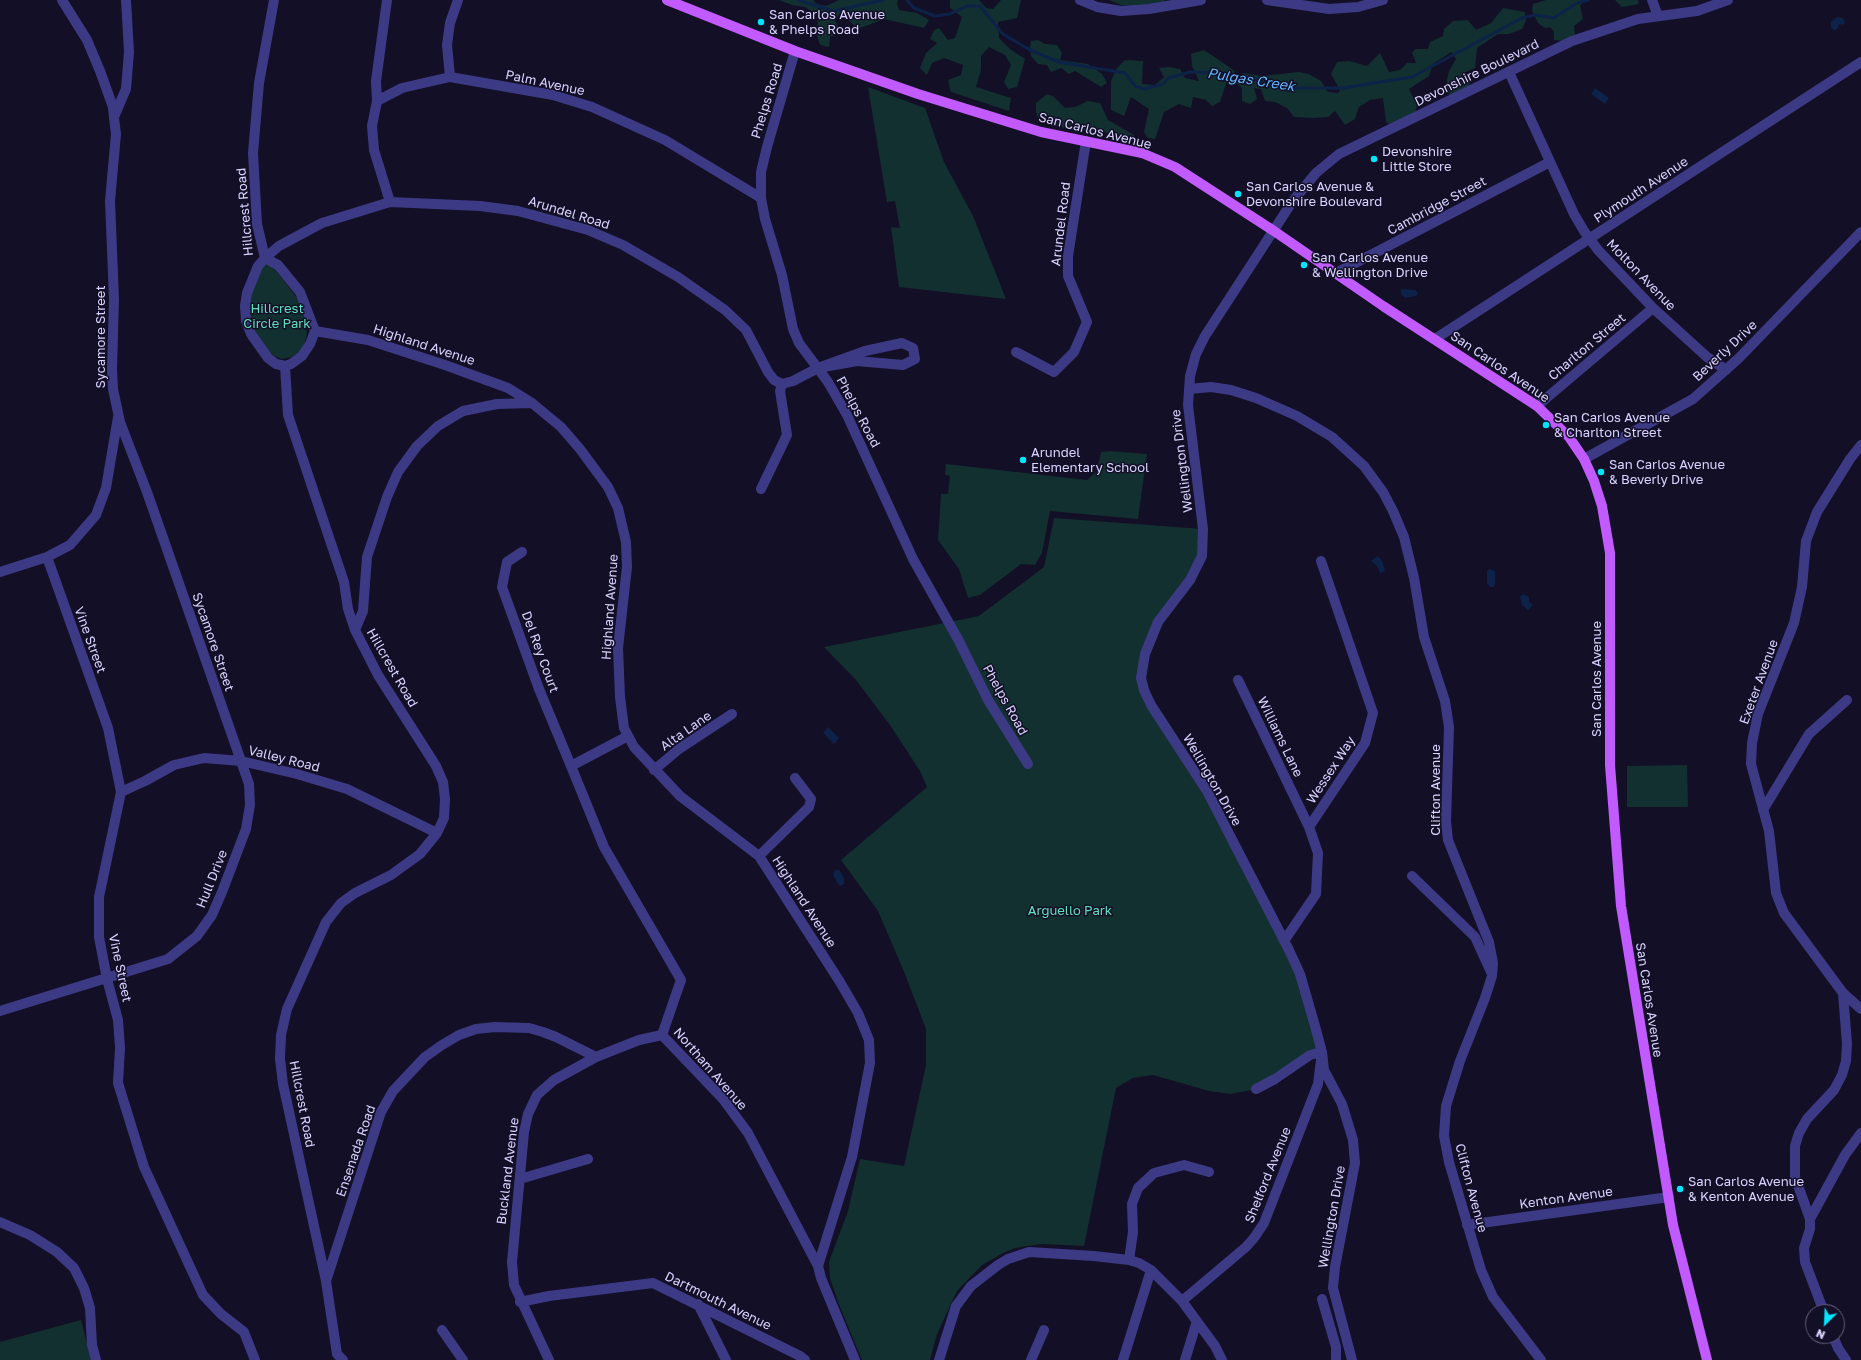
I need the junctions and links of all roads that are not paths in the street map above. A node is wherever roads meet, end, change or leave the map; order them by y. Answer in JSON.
{"nodes":[{"id":1,"x":62,"y":0,"type":"edge"},
{"id":2,"x":126,"y":0,"type":"edge"},
{"id":3,"x":274,"y":0,"type":"edge"},
{"id":4,"x":387,"y":0,"type":"edge"},
{"id":5,"x":458,"y":0,"type":"edge"},
{"id":6,"x":667,"y":0,"type":"edge"},
{"id":7,"x":1080,"y":0,"type":"edge"},
{"id":8,"x":1201,"y":0,"type":"edge"},
{"id":9,"x":1267,"y":0,"type":"edge"},
{"id":10,"x":1383,"y":0,"type":"edge"},
{"id":11,"x":1652,"y":0,"type":"edge"},
{"id":12,"x":1728,"y":0,"type":"edge"},
{"id":13,"x":1658,"y":16,"type":"junction"},
{"id":14,"x":795,"y":51,"type":"junction"},
{"id":15,"x":1861,"y":62,"type":"edge"},
{"id":16,"x":1509,"y":72,"type":"junction"},
{"id":17,"x":450,"y":77,"type":"junction"},
{"id":18,"x":377,"y":101,"type":"junction"},
{"id":19,"x":114,"y":118,"type":"junction"},
{"id":20,"x":1086,"y":141,"type":"junction"},
{"id":21,"x":1550,"y":162,"type":"junction"},
{"id":22,"x":760,"y":198,"type":"junction"},
{"id":23,"x":390,"y":202,"type":"junction"},
{"id":24,"x":1274,"y":231,"type":"junction"},
{"id":25,"x":1861,"y":232,"type":"edge"},
{"id":26,"x":1589,"y":238,"type":"junction"},
{"id":27,"x":265,"y":258,"type":"junction"},
{"id":28,"x":1336,"y":273,"type":"junction"},
{"id":29,"x":1653,"y":308,"type":"junction"},
{"id":30,"x":315,"y":331,"type":"junction"},
{"id":31,"x":1435,"y":339,"type":"junction"},
{"id":32,"x":1016,"y":352,"type":"dead end"},
{"id":33,"x":285,"y":366,"type":"junction"},
{"id":34,"x":818,"y":368,"type":"junction"},
{"id":35,"x":1726,"y":370,"type":"junction"},
{"id":36,"x":782,"y":384,"type":"junction"},
{"id":37,"x":1189,"y":389,"type":"junction"},
{"id":38,"x":532,"y":403,"type":"junction"},
{"id":39,"x":1537,"y":406,"type":"junction"},
{"id":40,"x":118,"y":413,"type":"junction"},
{"id":41,"x":1861,"y":445,"type":"edge"},
{"id":42,"x":1584,"y":459,"type":"junction"},
{"id":43,"x":761,"y":489,"type":"dead end"},
{"id":44,"x":522,"y":552,"type":"dead end"},
{"id":45,"x":47,"y":557,"type":"junction"},
{"id":46,"x":1321,"y":561,"type":"dead end"},
{"id":47,"x":0,"y":572,"type":"edge"},
{"id":48,"x":355,"y":630,"type":"junction"},
{"id":49,"x":1238,"y":680,"type":"dead end"},
{"id":50,"x":1847,"y":700,"type":"dead end"},
{"id":51,"x":732,"y":714,"type":"dead end"},
{"id":52,"x":628,"y":736,"type":"junction"},
{"id":53,"x":241,"y":761,"type":"junction"},
{"id":54,"x":1028,"y":764,"type":"dead end"},
{"id":55,"x":571,"y":766,"type":"junction"},
{"id":56,"x":654,"y":770,"type":"junction"},
{"id":57,"x":795,"y":778,"type":"dead end"},
{"id":58,"x":121,"y":792,"type":"junction"},
{"id":59,"x":1763,"y":810,"type":"junction"},
{"id":60,"x":1309,"y":827,"type":"junction"},
{"id":61,"x":437,"y":833,"type":"junction"},
{"id":62,"x":759,"y":856,"type":"junction"},
{"id":63,"x":1412,"y":876,"type":"dead end"},
{"id":64,"x":1284,"y":941,"type":"junction"},
{"id":65,"x":1492,"y":974,"type":"junction"},
{"id":66,"x":107,"y":979,"type":"junction"},
{"id":67,"x":1843,"y":993,"type":"junction"},
{"id":68,"x":1861,"y":1009,"type":"edge"},
{"id":69,"x":0,"y":1011,"type":"edge"},
{"id":70,"x":662,"y":1035,"type":"junction"},
{"id":71,"x":1322,"y":1052,"type":"junction"},
{"id":72,"x":596,"y":1057,"type":"junction"},
{"id":73,"x":1256,"y":1089,"type":"dead end"},
{"id":74,"x":1861,"y":1133,"type":"edge"},
{"id":75,"x":588,"y":1159,"type":"dead end"},
{"id":76,"x":1209,"y":1172,"type":"dead end"},
{"id":77,"x":520,"y":1179,"type":"junction"},
{"id":78,"x":1669,"y":1197,"type":"junction"},
{"id":79,"x":1810,"y":1219,"type":"junction"},
{"id":80,"x":0,"y":1222,"type":"edge"},
{"id":81,"x":1467,"y":1225,"type":"junction"},
{"id":82,"x":1129,"y":1260,"type":"junction"},
{"id":83,"x":818,"y":1266,"type":"junction"},
{"id":84,"x":1151,"y":1270,"type":"junction"},
{"id":85,"x":326,"y":1281,"type":"junction"},
{"id":86,"x":1322,"y":1299,"type":"dead end"},
{"id":87,"x":1182,"y":1301,"type":"junction"},
{"id":88,"x":520,"y":1302,"type":"junction"},
{"id":89,"x":698,"y":1304,"type":"junction"},
{"id":90,"x":1821,"y":1304,"type":"edge"},
{"id":91,"x":1197,"y":1321,"type":"junction"},
{"id":92,"x":442,"y":1330,"type":"dead end"},
{"id":93,"x":1044,"y":1330,"type":"dead end"},
{"id":94,"x":1836,"y":1344,"type":"edge"},
{"id":95,"x":96,"y":1360,"type":"edge"},
{"id":96,"x":256,"y":1360,"type":"edge"},
{"id":97,"x":343,"y":1360,"type":"edge"},
{"id":98,"x":463,"y":1360,"type":"edge"},
{"id":99,"x":549,"y":1360,"type":"edge"},
{"id":100,"x":726,"y":1360,"type":"edge"},
{"id":101,"x":805,"y":1360,"type":"edge"},
{"id":102,"x":855,"y":1360,"type":"edge"},
{"id":103,"x":939,"y":1360,"type":"edge"},
{"id":104,"x":1031,"y":1360,"type":"edge"},
{"id":105,"x":1123,"y":1360,"type":"edge"},
{"id":106,"x":1185,"y":1360,"type":"edge"},
{"id":107,"x":1222,"y":1360,"type":"edge"},
{"id":108,"x":1336,"y":1360,"type":"edge"},
{"id":109,"x":1352,"y":1360,"type":"edge"},
{"id":110,"x":1541,"y":1360,"type":"edge"},
{"id":111,"x":1707,"y":1360,"type":"edge"},
{"id":112,"x":1846,"y":1360,"type":"edge"}],
"edges":[{"from":1,"to":19,"type":"street","name":"Sycamore Street"},
{"from":2,"to":19,"type":"street"},
{"from":3,"to":27,"type":"street","name":"Hillcrest Road"},
{"from":4,"to":18,"type":"street"},
{"from":5,"to":17,"type":"street"},
{"from":6,"to":14,"type":"main road","name":"San Carlos Avenue"},
{"from":7,"to":8,"type":"street"},
{"from":9,"to":10,"type":"street"},
{"from":11,"to":13,"type":"street"},
{"from":12,"to":13,"type":"street","name":"Devonshire Boulevard"},
{"from":13,"to":16,"type":"street","name":"Devonshire Boulevard"},
{"from":14,"to":20,"type":"main road","name":"San Carlos Avenue"},
{"from":14,"to":22,"type":"street","name":"Phelps Road"},
{"from":15,"to":26,"type":"street","name":"Plymouth Avenue"},
{"from":16,"to":21,"type":"street","name":"Molton Avenue"},
{"from":16,"to":24,"type":"street","name":"Devonshire Boulevard"},
{"from":17,"to":18,"type":"street","name":"Palm Avenue"},
{"from":17,"to":22,"type":"street","name":"Palm Avenue"},
{"from":18,"to":23,"type":"street"},
{"from":19,"to":40,"type":"street","name":"Sycamore Street"},
{"from":20,"to":24,"type":"main road","name":"San Carlos Avenue"},
{"from":20,"to":32,"type":"street","name":"Arundel Road"},
{"from":21,"to":26,"type":"street","name":"Molton Avenue"},
{"from":21,"to":28,"type":"street","name":"Cambridge Street"},
{"from":22,"to":34,"type":"street","name":"Phelps Road"},
{"from":23,"to":27,"type":"street","name":"Arundel Road"},
{"from":23,"to":36,"type":"street","name":"Arundel Road"},
{"from":24,"to":28,"type":"main road","name":"San Carlos Avenue"},
{"from":24,"to":37,"type":"street","name":"Wellington Drive"},
{"from":25,"to":35,"type":"street","name":"Beverly Drive"},
{"from":26,"to":29,"type":"street","name":"Molton Avenue"},
{"from":26,"to":31,"type":"street","name":"Plymouth Avenue"},
{"from":27,"to":30,"type":"street"},
{"from":27,"to":33,"type":"street","name":"Hillcrest Road"},
{"from":28,"to":31,"type":"main road","name":"San Carlos Avenue"},
{"from":29,"to":35,"type":"street","name":"Molton Avenue"},
{"from":29,"to":39,"type":"street","name":"Charlton Street"},
{"from":30,"to":33,"type":"street"},
{"from":30,"to":38,"type":"street","name":"Highland Avenue"},
{"from":31,"to":39,"type":"main road","name":"San Carlos Avenue"},
{"from":33,"to":48,"type":"street","name":"Hillcrest Road"},
{"from":34,"to":34,"type":"street"},
{"from":34,"to":36,"type":"street"},
{"from":34,"to":54,"type":"street","name":"Phelps Road"},
{"from":35,"to":42,"type":"street","name":"Beverly Drive"},
{"from":36,"to":43,"type":"street"},
{"from":37,"to":64,"type":"street","name":"Wellington Drive"},
{"from":37,"to":65,"type":"street","name":"Clifton Avenue"},
{"from":38,"to":48,"type":"street"},
{"from":38,"to":52,"type":"street","name":"Highland Avenue"},
{"from":39,"to":42,"type":"main road","name":"San Carlos Avenue"},
{"from":40,"to":45,"type":"street"},
{"from":40,"to":53,"type":"street","name":"Sycamore Street"},
{"from":41,"to":59,"type":"street","name":"Exeter Avenue"},
{"from":42,"to":78,"type":"main road","name":"San Carlos Avenue"},
{"from":44,"to":55,"type":"street","name":"Del Rey Court"},
{"from":45,"to":47,"type":"street"},
{"from":45,"to":58,"type":"street","name":"Vine Street"},
{"from":46,"to":60,"type":"street","name":"Wessex Way"},
{"from":48,"to":61,"type":"street","name":"Hillcrest Road"},
{"from":49,"to":60,"type":"street","name":"Williams Lane"},
{"from":50,"to":59,"type":"street"},
{"from":51,"to":56,"type":"street","name":"Alta Lane"},
{"from":52,"to":55,"type":"street"},
{"from":52,"to":56,"type":"street","name":"Highland Avenue"},
{"from":53,"to":58,"type":"street","name":"Valley Road"},
{"from":53,"to":61,"type":"street","name":"Valley Road"},
{"from":53,"to":66,"type":"street","name":"Hull Drive"},
{"from":55,"to":70,"type":"street","name":"Northam Avenue"},
{"from":56,"to":62,"type":"street","name":"Highland Avenue"},
{"from":57,"to":62,"type":"street"},
{"from":58,"to":66,"type":"street","name":"Vine Street"},
{"from":59,"to":67,"type":"street","name":"Exeter Avenue"},
{"from":60,"to":64,"type":"street"},
{"from":61,"to":85,"type":"street","name":"Hillcrest Road"},
{"from":62,"to":83,"type":"street","name":"Highland Avenue"},
{"from":63,"to":65,"type":"street"},
{"from":64,"to":71,"type":"street","name":"Wellington Drive"},
{"from":65,"to":81,"type":"street","name":"Clifton Avenue"},
{"from":66,"to":69,"type":"street","name":"Hull Drive"},
{"from":66,"to":96,"type":"street","name":"Vine Street"},
{"from":67,"to":68,"type":"street","name":"Exeter Avenue"},
{"from":67,"to":79,"type":"street"},
{"from":70,"to":72,"type":"street","name":"Buckland Avenue"},
{"from":70,"to":83,"type":"street","name":"Northam Avenue"},
{"from":71,"to":73,"type":"street"},
{"from":71,"to":87,"type":"street","name":"Shelford Avenue"},
{"from":71,"to":109,"type":"street","name":"Wellington Drive"},
{"from":72,"to":77,"type":"street","name":"Buckland Avenue"},
{"from":72,"to":85,"type":"street","name":"Ensenada Road"},
{"from":74,"to":79,"type":"street"},
{"from":75,"to":77,"type":"street"},
{"from":76,"to":82,"type":"street"},
{"from":77,"to":88,"type":"street","name":"Buckland Avenue"},
{"from":78,"to":81,"type":"street","name":"Kenton Avenue"},
{"from":78,"to":111,"type":"main road","name":"San Carlos Avenue"},
{"from":79,"to":90,"type":"street"},
{"from":80,"to":95,"type":"street"},
{"from":81,"to":110,"type":"street","name":"Clifton Avenue"},
{"from":82,"to":84,"type":"street"},
{"from":82,"to":103,"type":"street"},
{"from":83,"to":102,"type":"street","name":"Northam Avenue"},
{"from":84,"to":87,"type":"street"},
{"from":84,"to":105,"type":"street"},
{"from":85,"to":97,"type":"street"},
{"from":86,"to":108,"type":"street"},
{"from":87,"to":91,"type":"street"},
{"from":88,"to":89,"type":"street","name":"Dartmouth Avenue"},
{"from":88,"to":99,"type":"street","name":"Buckland Avenue"},
{"from":89,"to":100,"type":"street"},
{"from":89,"to":101,"type":"street","name":"Dartmouth Avenue"},
{"from":91,"to":106,"type":"street"},
{"from":91,"to":107,"type":"street"},
{"from":92,"to":98,"type":"street"},
{"from":93,"to":104,"type":"street"},
{"from":94,"to":112,"type":"street"}]}
